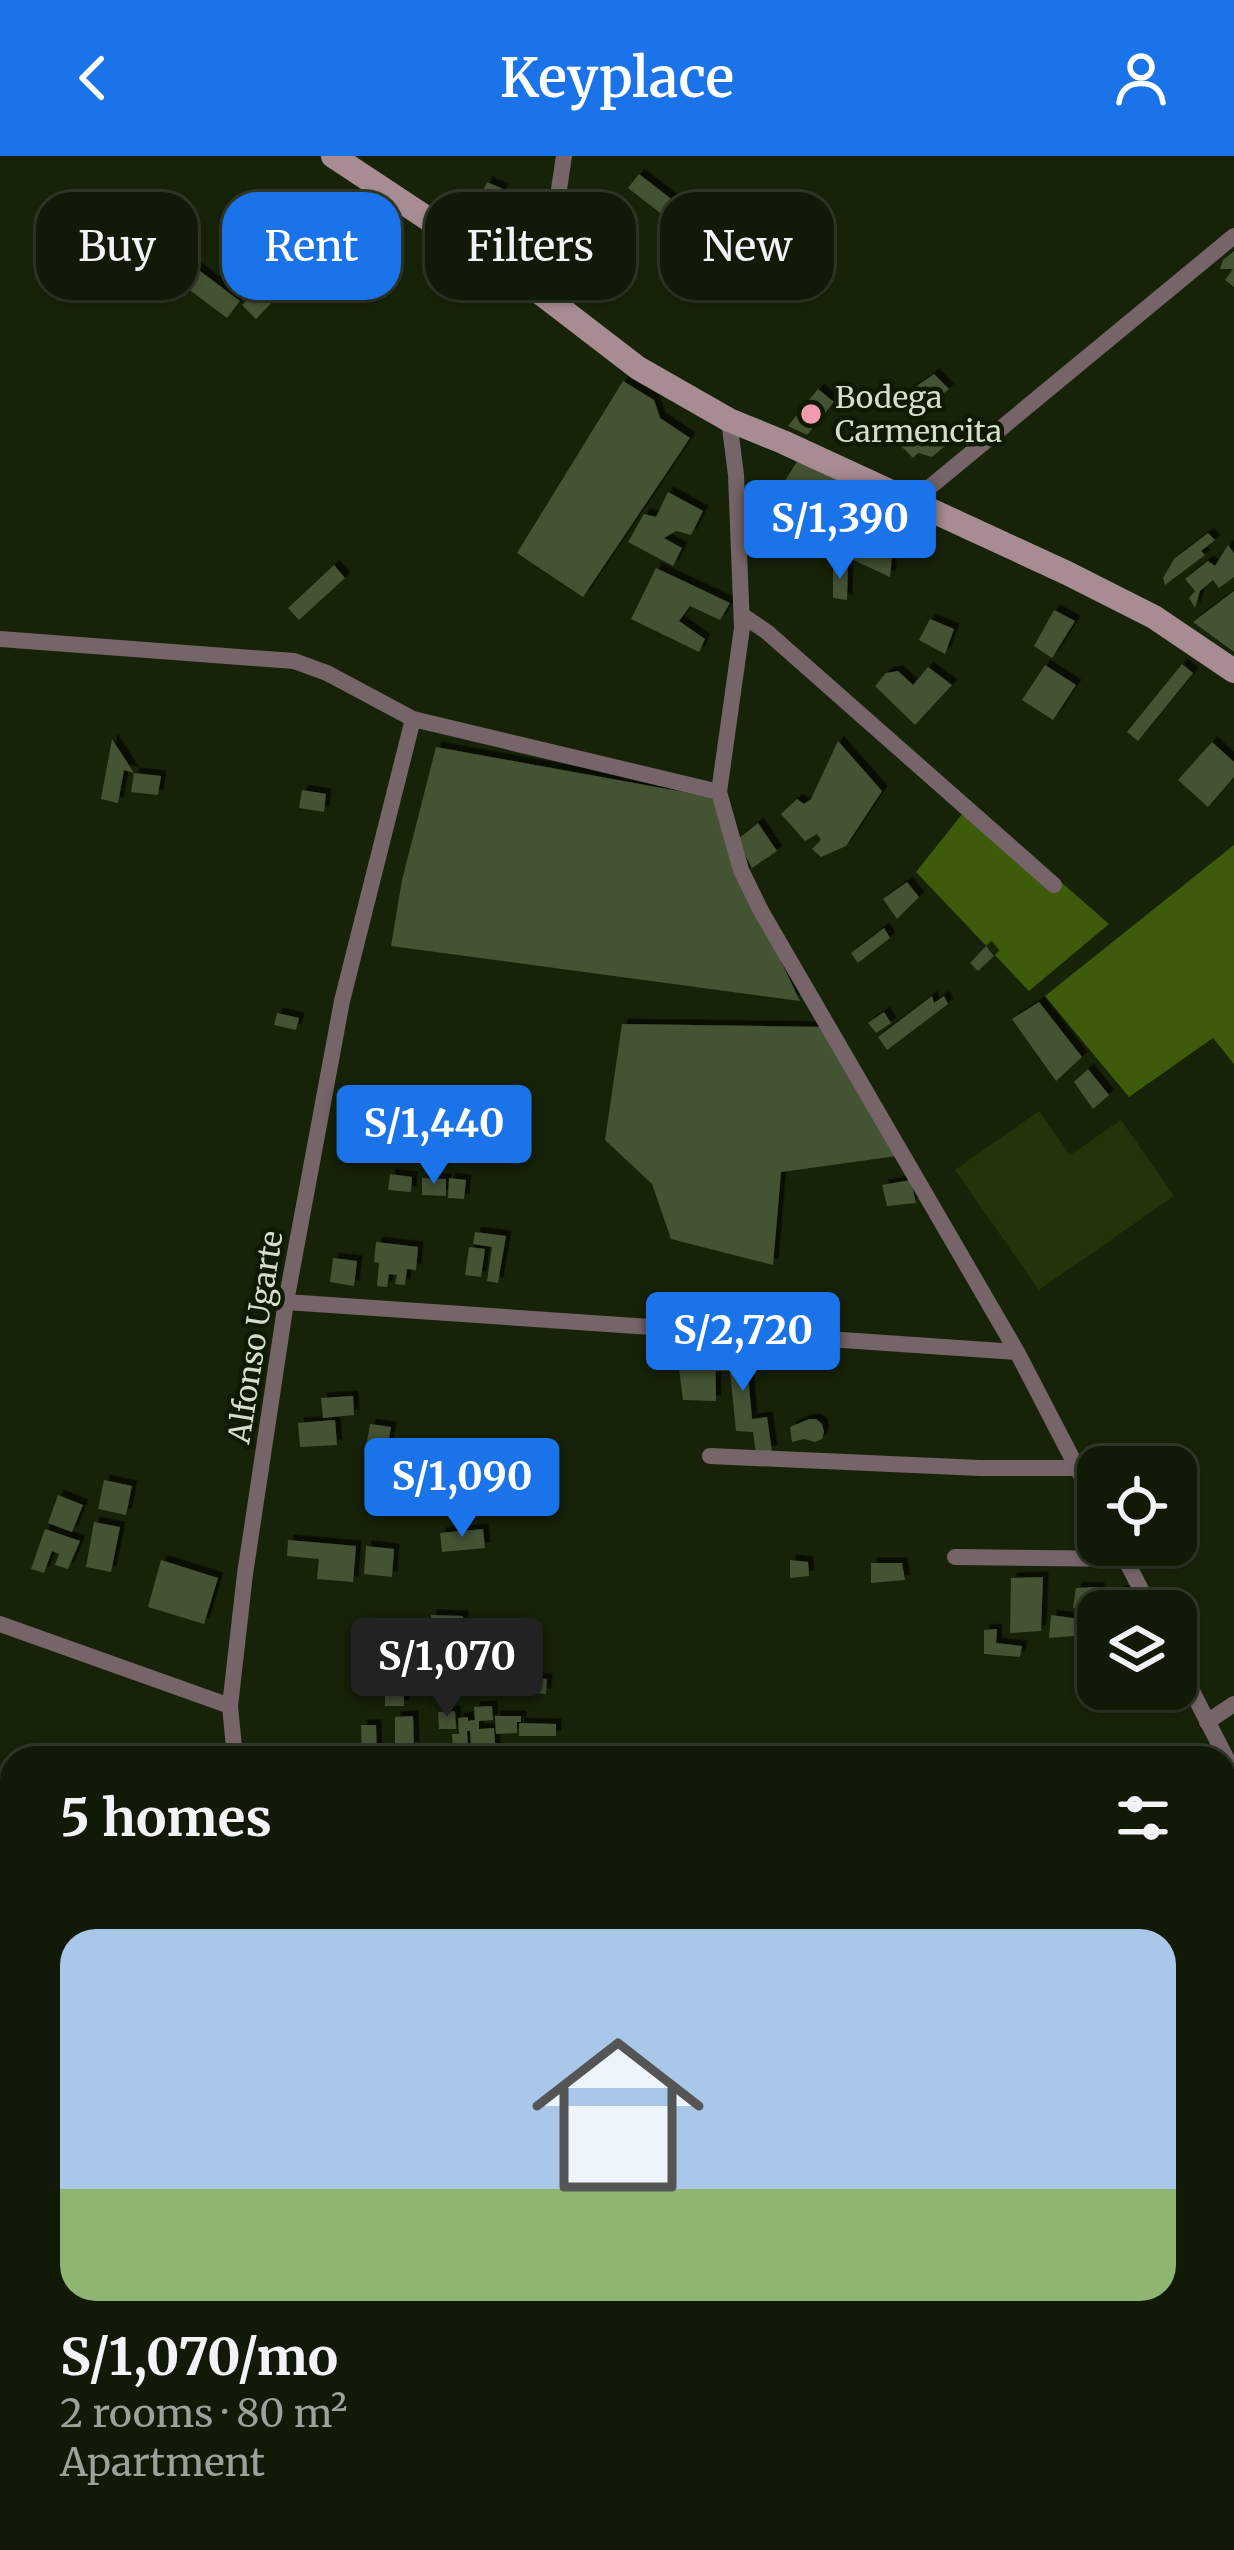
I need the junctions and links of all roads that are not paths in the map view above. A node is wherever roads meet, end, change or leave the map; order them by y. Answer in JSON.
{"nodes":[{"id":1,"x":333,"y":156,"type":"edge"},
{"id":2,"x":565,"y":156,"type":"edge"},
{"id":3,"x":559,"y":192,"type":"edge"},
{"id":4,"x":425,"y":217,"type":"edge"},
{"id":5,"x":1234,"y":236,"type":"edge"},
{"id":6,"x":550,"y":300,"type":"edge"},
{"id":7,"x":729,"y":420,"type":"junction"},
{"id":8,"x":914,"y":501,"type":"junction"},
{"id":9,"x":742,"y":615,"type":"junction"},
{"id":10,"x":0,"y":639,"type":"edge"},
{"id":11,"x":1234,"y":671,"type":"edge"},
{"id":12,"x":413,"y":719,"type":"junction"},
{"id":13,"x":719,"y":792,"type":"junction"},
{"id":14,"x":1054,"y":885,"type":"dead end"},
{"id":15,"x":286,"y":1302,"type":"junction"},
{"id":16,"x":1017,"y":1352,"type":"junction"},
{"id":17,"x":710,"y":1456,"type":"dead end"},
{"id":18,"x":1076,"y":1468,"type":"joint"},
{"id":19,"x":1077,"y":1553,"type":"edge"},
{"id":20,"x":955,"y":1557,"type":"dead end"},
{"id":21,"x":0,"y":1624,"type":"edge"},
{"id":22,"x":1197,"y":1702,"type":"edge"},
{"id":23,"x":1234,"y":1704,"type":"edge"},
{"id":24,"x":230,"y":1706,"type":"junction"},
{"id":25,"x":1207,"y":1722,"type":"junction"},
{"id":26,"x":234,"y":1746,"type":"edge"},
{"id":27,"x":1220,"y":1746,"type":"edge"}],
"edges":[{"from":1,"to":4,"type":"main road"},
{"from":2,"to":3,"type":"street"},
{"from":5,"to":8,"type":"street"},
{"from":6,"to":7,"type":"main road"},
{"from":7,"to":8,"type":"main road"},
{"from":7,"to":9,"type":"street"},
{"from":8,"to":11,"type":"main road"},
{"from":9,"to":13,"type":"street"},
{"from":9,"to":14,"type":"street"},
{"from":10,"to":12,"type":"street"},
{"from":12,"to":13,"type":"street"},
{"from":12,"to":15,"type":"street","name":"Alfonso Ugarte"},
{"from":13,"to":16,"type":"street"},
{"from":15,"to":16,"type":"street"},
{"from":15,"to":24,"type":"street","name":"Alfonso Ugarte"},
{"from":16,"to":18,"type":"street"},
{"from":17,"to":18,"type":"street"},
{"from":19,"to":20,"type":"street"},
{"from":21,"to":24,"type":"street"},
{"from":22,"to":25,"type":"street"},
{"from":23,"to":25,"type":"street"},
{"from":24,"to":26,"type":"street","name":"Alfonso Ugarte"},
{"from":25,"to":27,"type":"street"}]}
